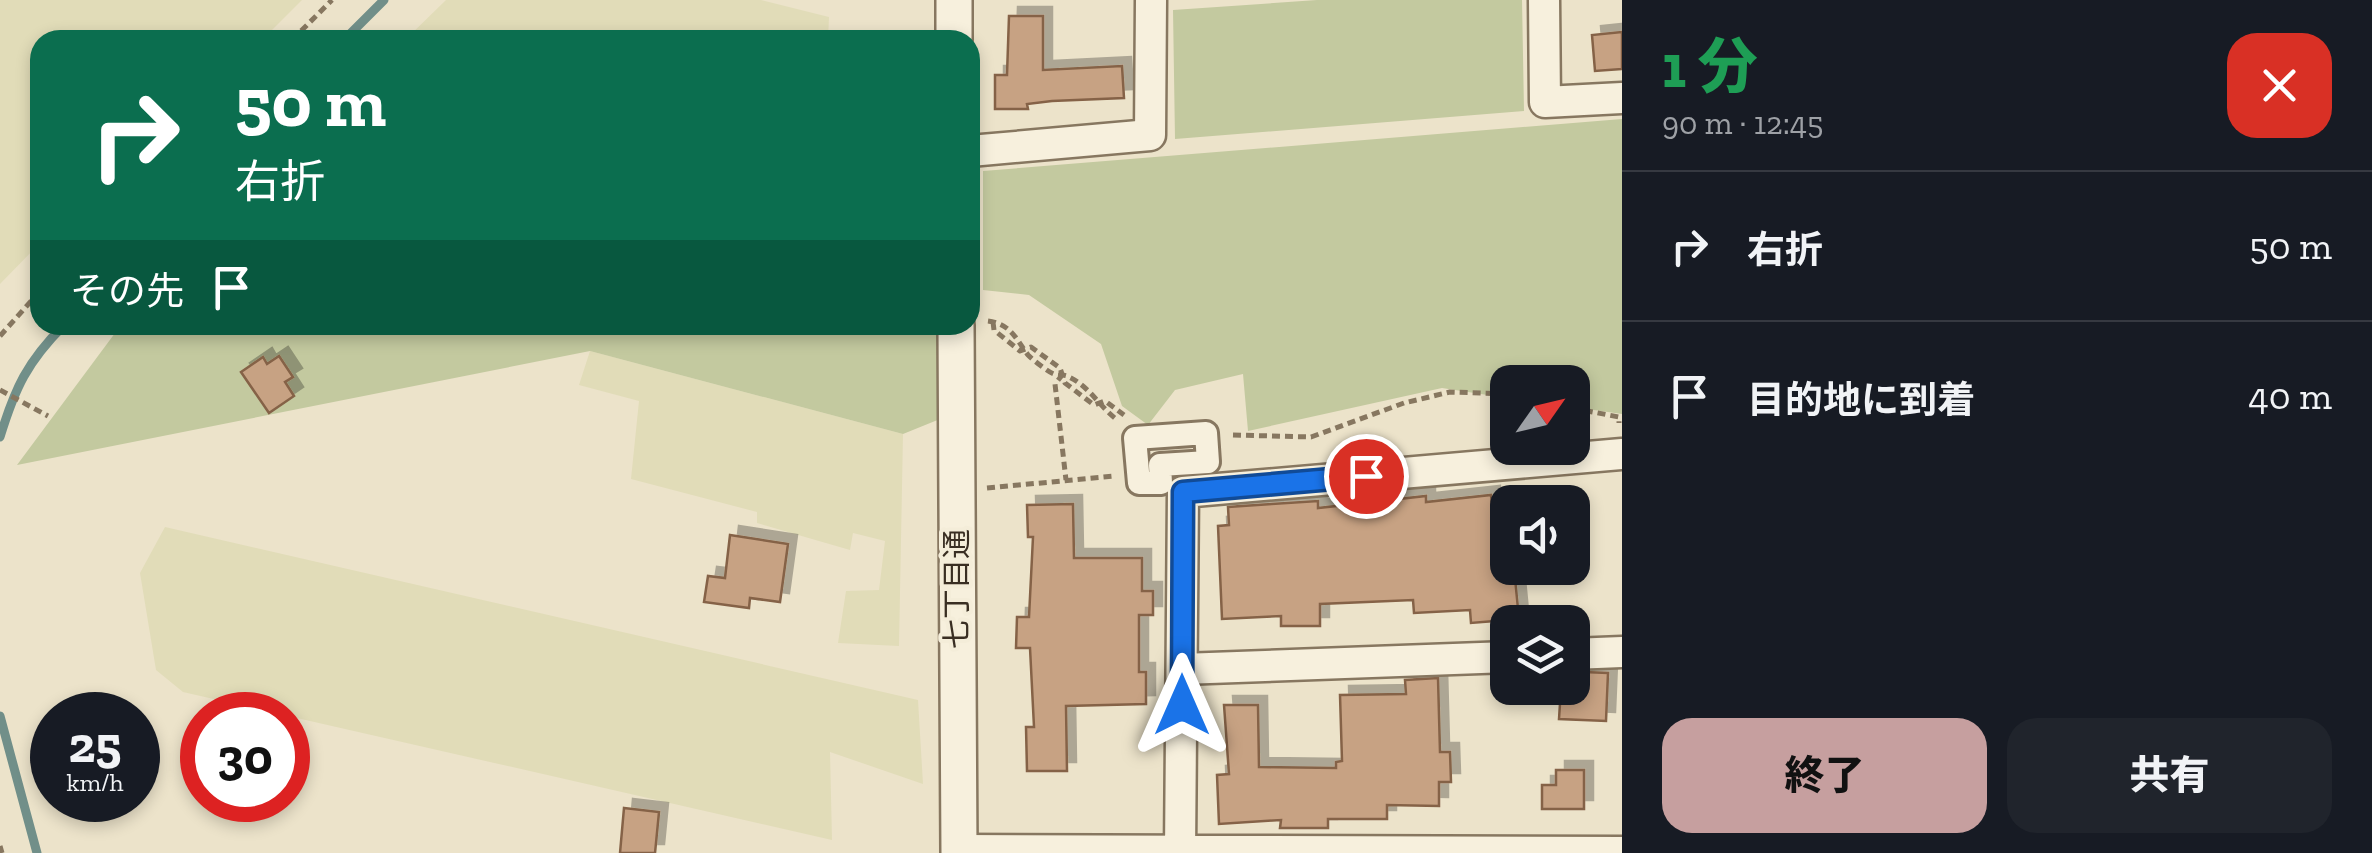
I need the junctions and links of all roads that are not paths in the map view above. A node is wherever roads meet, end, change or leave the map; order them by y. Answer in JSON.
{"nodes":[{"id":1,"x":954,"y":0,"type":"edge"},
{"id":2,"x":1151,"y":0,"type":"edge"},
{"id":3,"x":1544,"y":0,"type":"edge"},
{"id":4,"x":954,"y":30,"type":"edge"},
{"id":5,"x":1622,"y":98,"type":"edge"},
{"id":6,"x":980,"y":150,"type":"edge"},
{"id":7,"x":956,"y":335,"type":"edge"},
{"id":8,"x":1622,"y":454,"type":"edge"},
{"id":9,"x":1138,"y":474,"type":"joint"},
{"id":10,"x":1622,"y":652,"type":"edge"},
{"id":11,"x":1590,"y":653,"type":"edge"},
{"id":12,"x":1490,"y":657,"type":"edge"},
{"id":13,"x":1182,"y":668,"type":"junction"},
{"id":14,"x":959,"y":852,"type":"edge"},
{"id":15,"x":1180,"y":852,"type":"edge"},
{"id":16,"x":1622,"y":852,"type":"edge"}],
"edges":[{"from":1,"to":4,"type":"street"},
{"from":2,"to":6,"type":"street"},
{"from":3,"to":5,"type":"street"},
{"from":7,"to":14,"type":"street","name":"七丁目通"},
{"from":8,"to":13,"type":"street"},
{"from":9,"to":9,"type":"street"},
{"from":10,"to":11,"type":"street"},
{"from":12,"to":13,"type":"street"},
{"from":13,"to":15,"type":"street"},
{"from":14,"to":15,"type":"street"},
{"from":15,"to":16,"type":"street"}]}
